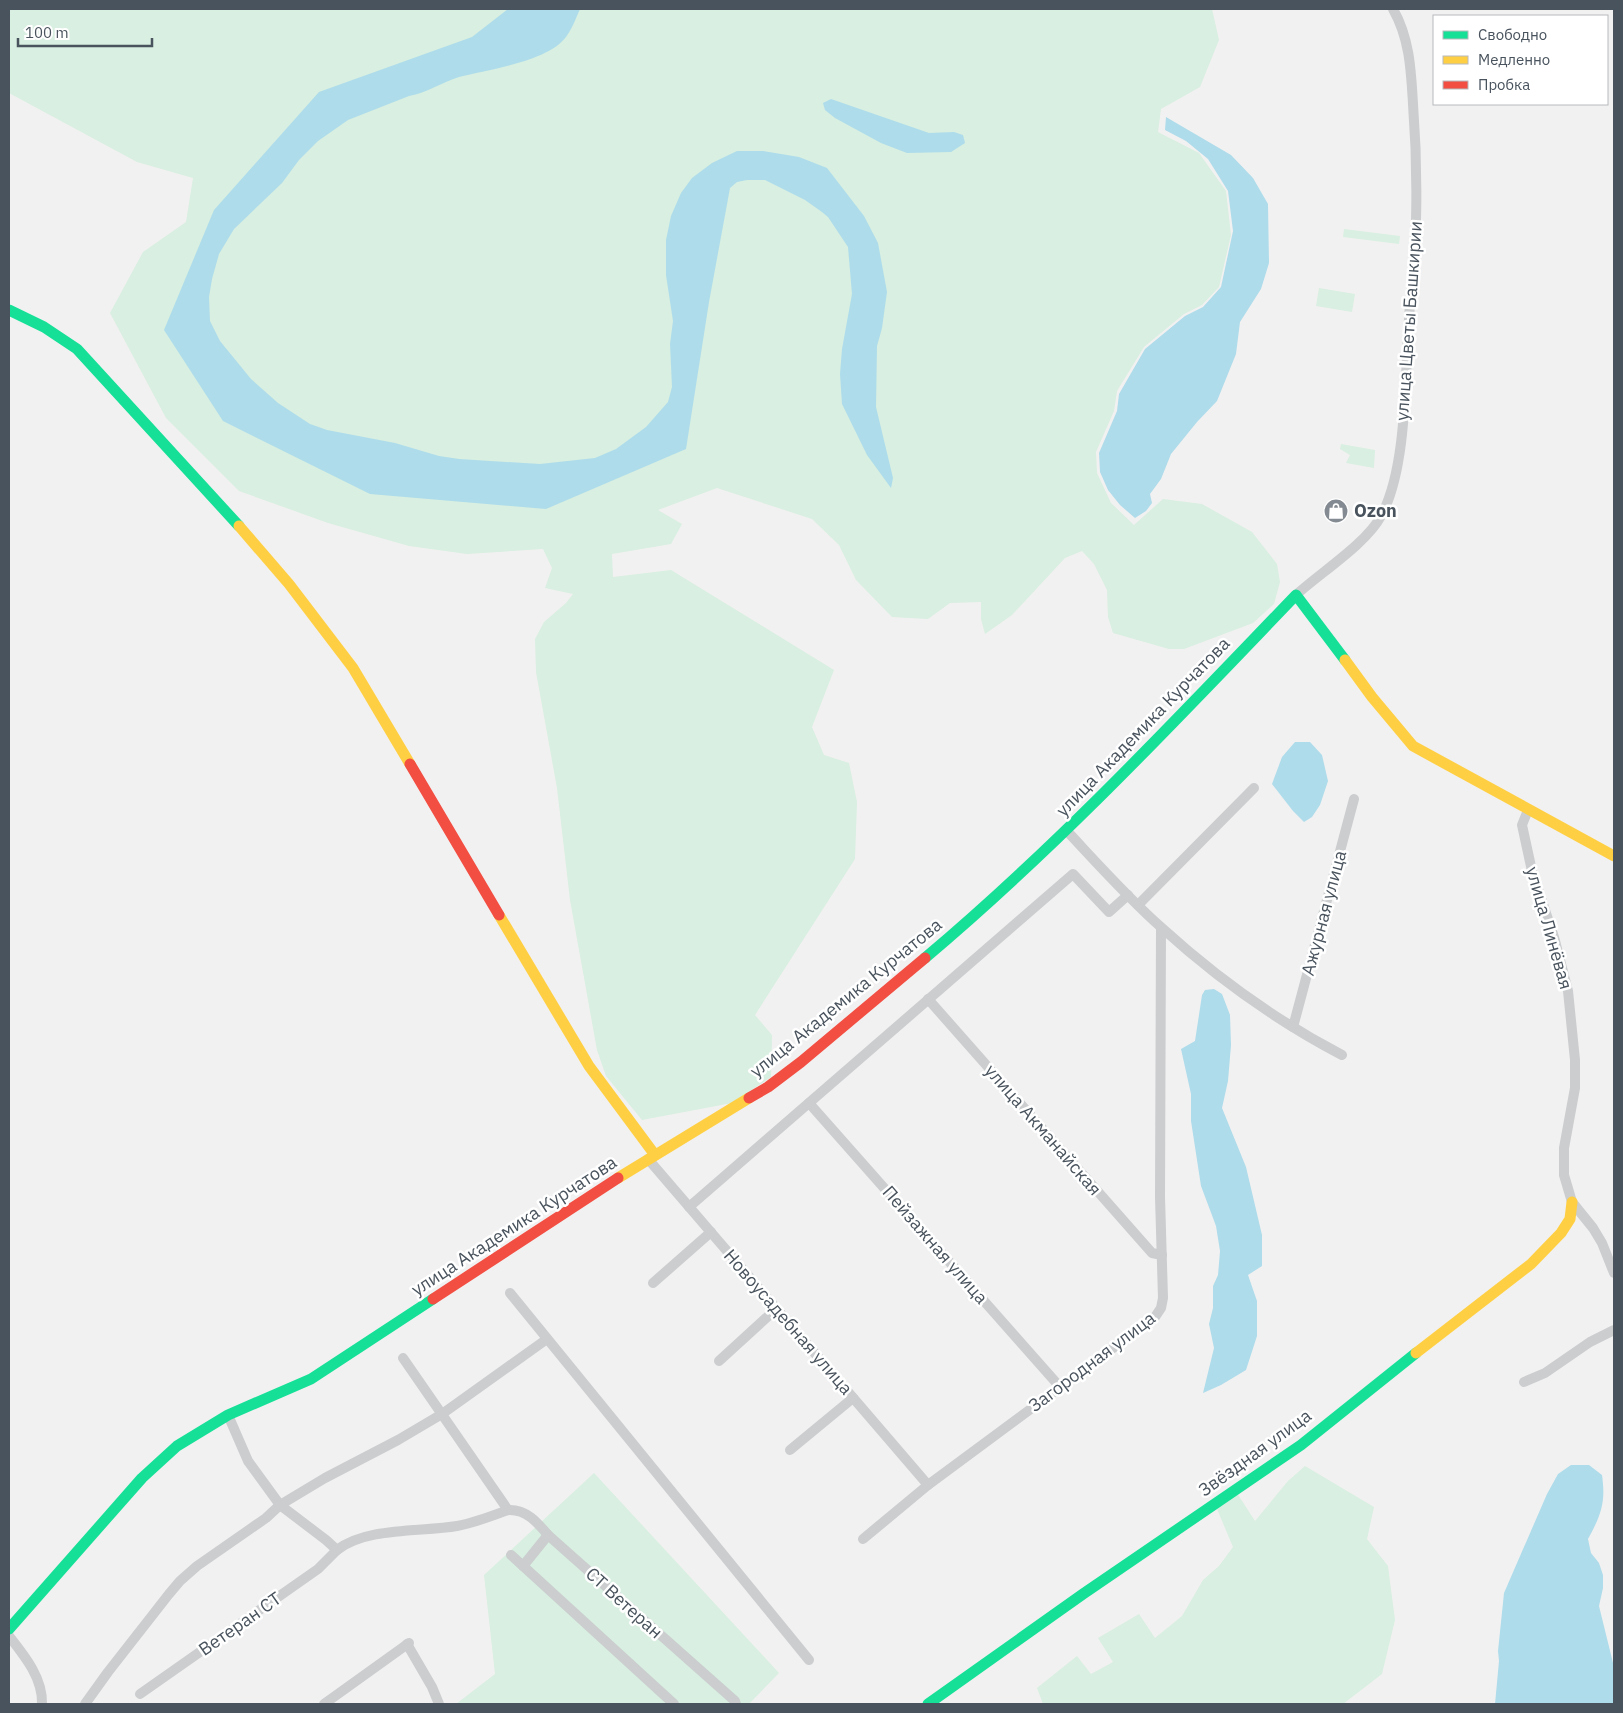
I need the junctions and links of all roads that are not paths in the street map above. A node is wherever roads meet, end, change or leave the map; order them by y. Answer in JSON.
{"nodes":[{"id":1,"x":1393,"y":9,"type":"edge"},
{"id":2,"x":9,"y":310,"type":"edge"},
{"id":3,"x":1296,"y":594,"type":"junction"},
{"id":4,"x":1254,"y":788,"type":"dead end"},
{"id":5,"x":1354,"y":799,"type":"dead end"},
{"id":6,"x":1528,"y":810,"type":"junction"},
{"id":7,"x":1066,"y":830,"type":"junction"},
{"id":8,"x":1614,"y":856,"type":"edge"},
{"id":9,"x":1128,"y":894,"type":"junction"},
{"id":10,"x":1138,"y":905,"type":"junction"},
{"id":11,"x":1161,"y":928,"type":"junction"},
{"id":12,"x":928,"y":999,"type":"junction"},
{"id":13,"x":1293,"y":1027,"type":"junction"},
{"id":14,"x":1342,"y":1055,"type":"dead end"},
{"id":15,"x":809,"y":1103,"type":"junction"},
{"id":16,"x":652,"y":1157,"type":"junction"},
{"id":17,"x":1572,"y":1202,"type":"junction"},
{"id":18,"x":689,"y":1207,"type":"junction"},
{"id":19,"x":711,"y":1232,"type":"junction"},
{"id":20,"x":1162,"y":1255,"type":"junction"},
{"id":21,"x":1614,"y":1273,"type":"edge"},
{"id":22,"x":653,"y":1283,"type":"dead end"},
{"id":23,"x":510,"y":1293,"type":"dead end"},
{"id":24,"x":777,"y":1308,"type":"junction"},
{"id":25,"x":1614,"y":1330,"type":"edge"},
{"id":26,"x":547,"y":1339,"type":"junction"},
{"id":27,"x":403,"y":1358,"type":"dead end"},
{"id":28,"x":719,"y":1361,"type":"dead end"},
{"id":29,"x":1524,"y":1382,"type":"dead end"},
{"id":30,"x":1060,"y":1387,"type":"junction"},
{"id":31,"x":853,"y":1398,"type":"junction"},
{"id":32,"x":442,"y":1414,"type":"junction"},
{"id":33,"x":228,"y":1415,"type":"junction"},
{"id":34,"x":790,"y":1450,"type":"dead end"},
{"id":35,"x":928,"y":1485,"type":"junction"},
{"id":36,"x":280,"y":1505,"type":"junction"},
{"id":37,"x":508,"y":1510,"type":"junction"},
{"id":38,"x":548,"y":1535,"type":"junction"},
{"id":39,"x":863,"y":1539,"type":"dead end"},
{"id":40,"x":337,"y":1550,"type":"junction"},
{"id":41,"x":511,"y":1555,"type":"dead end"},
{"id":42,"x":523,"y":1566,"type":"junction"},
{"id":43,"x":9,"y":1629,"type":"edge"},
{"id":44,"x":9,"y":1636,"type":"edge"},
{"id":45,"x":808,"y":1660,"type":"dead end"},
{"id":46,"x":140,"y":1694,"type":"dead end"},
{"id":47,"x":42,"y":1704,"type":"edge"},
{"id":48,"x":85,"y":1704,"type":"edge"},
{"id":49,"x":324,"y":1704,"type":"edge"},
{"id":50,"x":439,"y":1704,"type":"edge"},
{"id":51,"x":674,"y":1704,"type":"edge"},
{"id":52,"x":736,"y":1704,"type":"edge"},
{"id":53,"x":928,"y":1704,"type":"edge"}],
"edges":[{"from":1,"to":3,"type":"street","name":"улица Цветы Башкирии"},
{"from":2,"to":16,"type":"street"},
{"from":3,"to":6,"type":"street"},
{"from":3,"to":7,"type":"street","name":"улица Академика Курчатова"},
{"from":4,"to":10,"type":"street"},
{"from":5,"to":13,"type":"street","name":"Ажурная улица"},
{"from":6,"to":8,"type":"street"},
{"from":6,"to":17,"type":"street","name":"улица Линёвая"},
{"from":7,"to":9,"type":"street"},
{"from":7,"to":16,"type":"street","name":"улица Академика Курчатова"},
{"from":9,"to":10,"type":"street"},
{"from":9,"to":12,"type":"street"},
{"from":10,"to":11,"type":"street"},
{"from":11,"to":13,"type":"street"},
{"from":11,"to":20,"type":"street","name":"Загородная улица"},
{"from":12,"to":15,"type":"street"},
{"from":12,"to":20,"type":"street","name":"улица Акманайская"},
{"from":13,"to":14,"type":"street"},
{"from":15,"to":18,"type":"street"},
{"from":15,"to":30,"type":"street","name":"Пейзажная улица"},
{"from":16,"to":18,"type":"street","name":"Новоусадебная улица"},
{"from":16,"to":33,"type":"street","name":"улица Академика Курчатова"},
{"from":17,"to":21,"type":"street","name":"улица Линёвая"},
{"from":17,"to":53,"type":"street","name":"Звёздная улица"},
{"from":18,"to":19,"type":"street","name":"Новоусадебная улица"},
{"from":19,"to":22,"type":"street"},
{"from":19,"to":24,"type":"street","name":"Новоусадебная улица"},
{"from":20,"to":30,"type":"street","name":"Загородная улица"},
{"from":23,"to":26,"type":"street"},
{"from":24,"to":28,"type":"street"},
{"from":24,"to":31,"type":"street","name":"Новоусадебная улица"},
{"from":25,"to":29,"type":"street"},
{"from":26,"to":32,"type":"street"},
{"from":26,"to":45,"type":"street"},
{"from":27,"to":32,"type":"street"},
{"from":30,"to":35,"type":"street","name":"Загородная улица"},
{"from":31,"to":34,"type":"street"},
{"from":31,"to":35,"type":"street","name":"Новоусадебная улица"},
{"from":32,"to":36,"type":"street"},
{"from":32,"to":37,"type":"street"},
{"from":33,"to":36,"type":"street"},
{"from":33,"to":43,"type":"street","name":"улица Академика Курчатова"},
{"from":35,"to":39,"type":"street","name":"Загородная улица"},
{"from":36,"to":40,"type":"street"},
{"from":36,"to":48,"type":"street"},
{"from":37,"to":38,"type":"street","name":"СТ Ветеран"},
{"from":37,"to":40,"type":"street","name":"Ветеран СТ"},
{"from":38,"to":42,"type":"street"},
{"from":38,"to":52,"type":"street","name":"СТ Ветеран"},
{"from":40,"to":46,"type":"street","name":"Ветеран СТ"},
{"from":41,"to":42,"type":"street"},
{"from":42,"to":51,"type":"street"},
{"from":44,"to":47,"type":"street"},
{"from":49,"to":50,"type":"street"}]}
